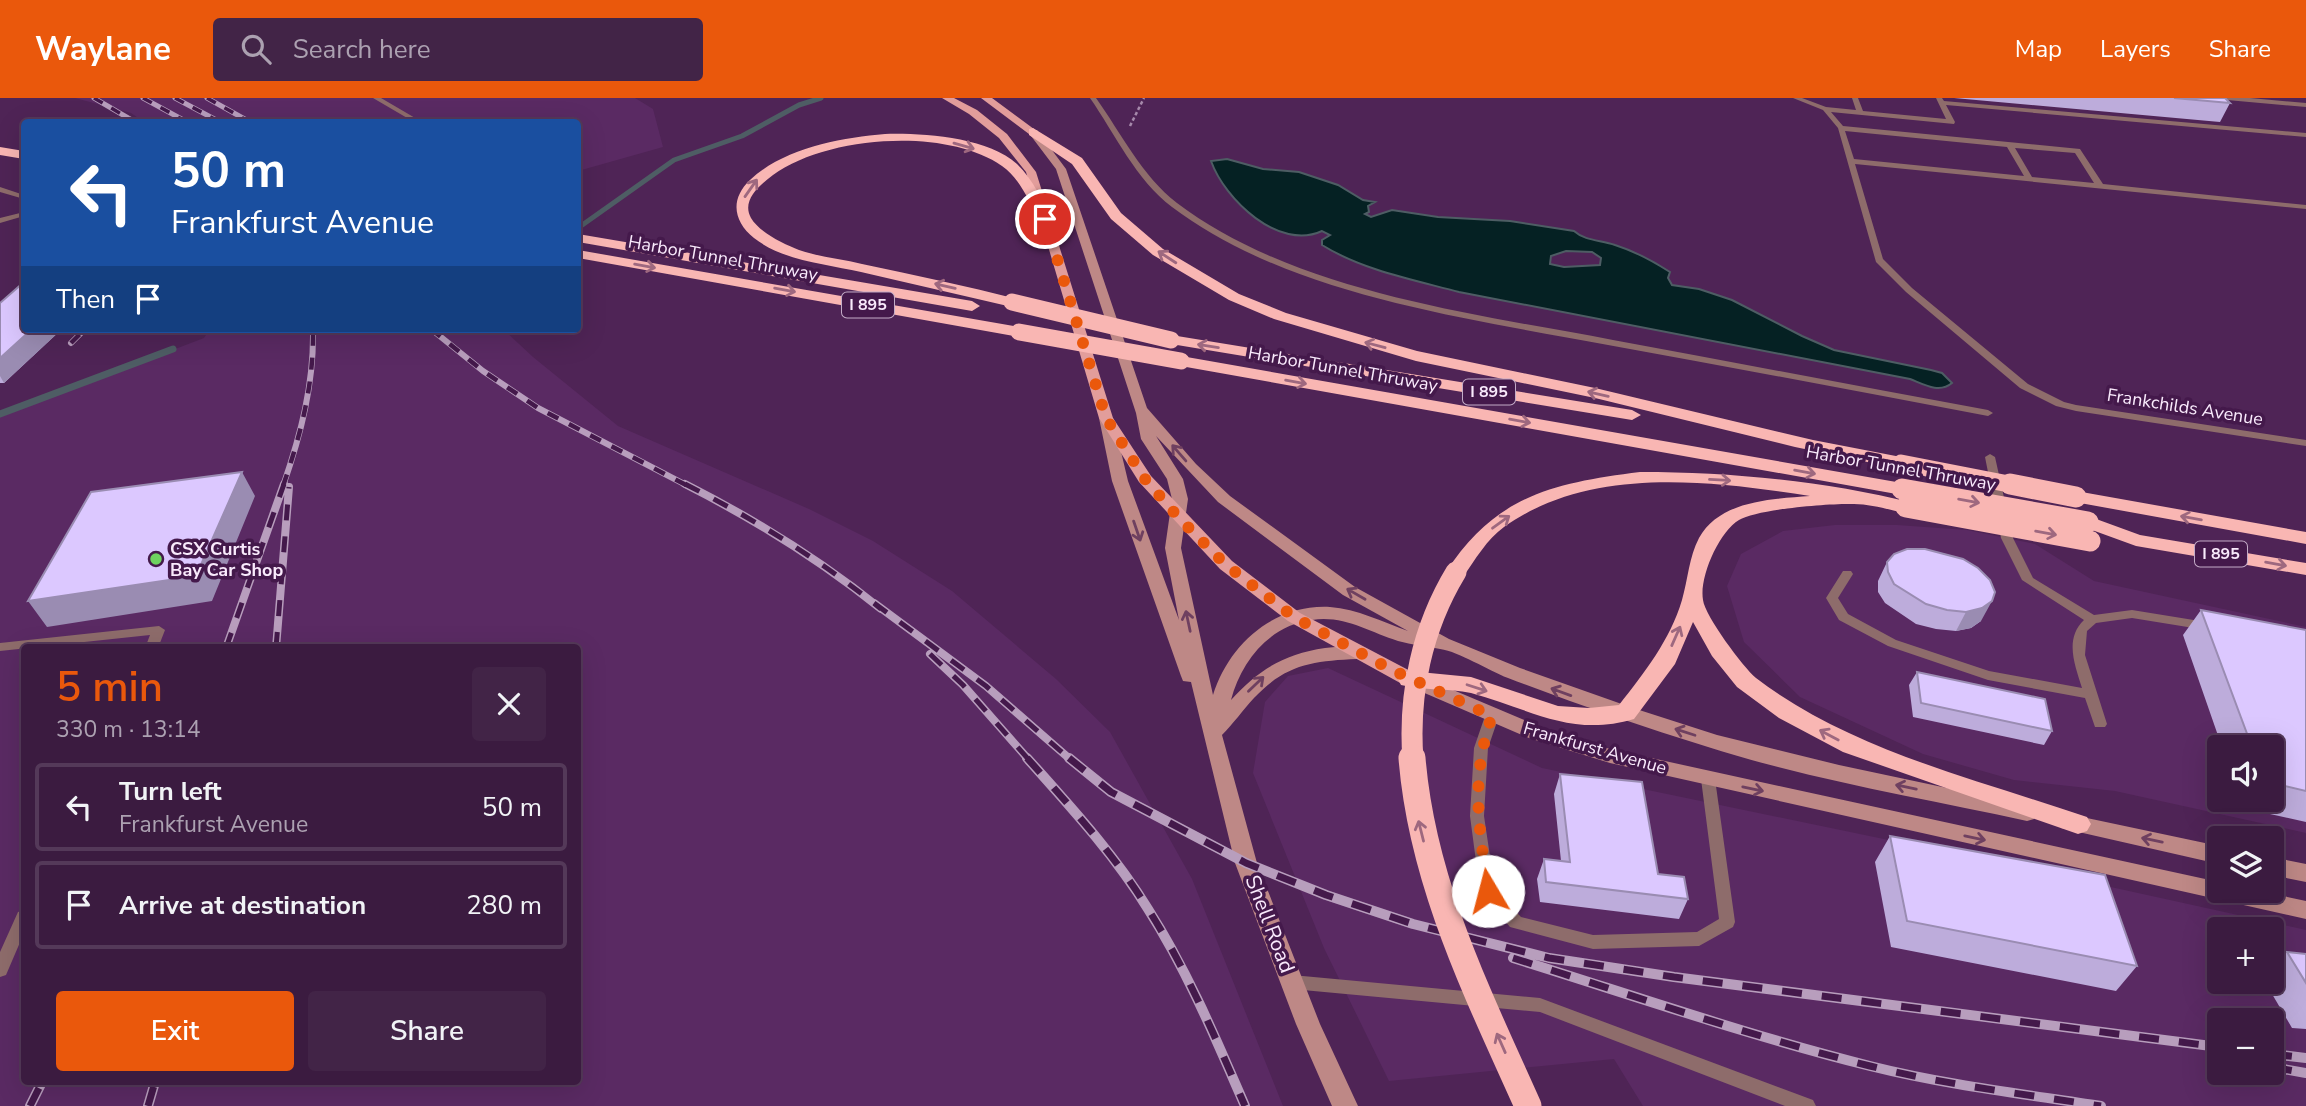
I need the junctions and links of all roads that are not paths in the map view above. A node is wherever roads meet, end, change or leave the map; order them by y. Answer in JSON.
{"nodes":[{"id":1,"x":376,"y":98,"type":"edge"},
{"id":2,"x":947,"y":98,"type":"edge"},
{"id":3,"x":986,"y":98,"type":"edge"},
{"id":4,"x":1093,"y":98,"type":"edge"},
{"id":5,"x":1796,"y":98,"type":"edge"},
{"id":6,"x":1822,"y":98,"type":"edge"},
{"id":7,"x":1855,"y":98,"type":"edge"},
{"id":8,"x":2227,"y":98,"type":"edge"},
{"id":9,"x":1940,"y":100,"type":"edge"},
{"id":10,"x":2306,"y":105,"type":"edge"},
{"id":11,"x":1825,"y":109,"type":"junction"},
{"id":12,"x":1860,"y":113,"type":"junction"},
{"id":13,"x":2224,"y":118,"type":"edge"},
{"id":14,"x":413,"y":119,"type":"edge"},
{"id":15,"x":1841,"y":128,"type":"junction"},
{"id":16,"x":2232,"y":128,"type":"junction"},
{"id":17,"x":1033,"y":132,"type":"junction"},
{"id":18,"x":2306,"y":135,"type":"edge"},
{"id":19,"x":0,"y":138,"type":"edge"},
{"id":20,"x":21,"y":142,"type":"edge"},
{"id":21,"x":2010,"y":145,"type":"junction"},
{"id":22,"x":0,"y":151,"type":"edge"},
{"id":23,"x":21,"y":154,"type":"edge"},
{"id":24,"x":1850,"y":161,"type":"junction"},
{"id":25,"x":2029,"y":179,"type":"junction"},
{"id":26,"x":2101,"y":186,"type":"junction"},
{"id":27,"x":0,"y":189,"type":"edge"},
{"id":28,"x":21,"y":196,"type":"edge"},
{"id":29,"x":2306,"y":207,"type":"edge"},
{"id":30,"x":21,"y":215,"type":"edge"},
{"id":31,"x":1045,"y":219,"type":"junction"},
{"id":32,"x":0,"y":221,"type":"edge"},
{"id":33,"x":581,"y":240,"type":"edge"},
{"id":34,"x":581,"y":255,"type":"edge"},
{"id":35,"x":1013,"y":307,"type":"junction"},
{"id":36,"x":1140,"y":409,"type":"junction"},
{"id":37,"x":1988,"y":413,"type":"dead end"},
{"id":38,"x":1106,"y":418,"type":"junction"},
{"id":39,"x":2306,"y":443,"type":"edge"},
{"id":40,"x":1807,"y":444,"type":"junction"},
{"id":41,"x":1990,"y":457,"type":"dead end"},
{"id":42,"x":1853,"y":498,"type":"junction"},
{"id":43,"x":1904,"y":498,"type":"junction"},
{"id":44,"x":1178,"y":517,"type":"junction"},
{"id":45,"x":2306,"y":538,"type":"edge"},
{"id":46,"x":2306,"y":569,"type":"edge"},
{"id":47,"x":1847,"y":574,"type":"dead end"},
{"id":48,"x":1692,"y":600,"type":"junction"},
{"id":49,"x":1294,"y":617,"type":"junction"},
{"id":50,"x":2092,"y":619,"type":"junction"},
{"id":51,"x":2225,"y":630,"type":"edge"},
{"id":52,"x":1443,"y":643,"type":"junction"},
{"id":53,"x":28,"y":644,"type":"edge"},
{"id":54,"x":153,"y":644,"type":"edge"},
{"id":55,"x":21,"y":645,"type":"edge"},
{"id":56,"x":0,"y":647,"type":"edge"},
{"id":57,"x":1357,"y":653,"type":"junction"},
{"id":58,"x":1409,"y":679,"type":"junction"},
{"id":59,"x":2090,"y":694,"type":"junction"},
{"id":60,"x":1626,"y":713,"type":"junction"},
{"id":61,"x":1492,"y":716,"type":"junction"},
{"id":62,"x":2100,"y":724,"type":"dead end"},
{"id":63,"x":1212,"y":735,"type":"junction"},
{"id":64,"x":1708,"y":779,"type":"junction"},
{"id":65,"x":2078,"y":824,"type":"junction"},
{"id":66,"x":2207,"y":852,"type":"edge"},
{"id":67,"x":2284,"y":868,"type":"edge"},
{"id":68,"x":2306,"y":873,"type":"edge"},
{"id":69,"x":2306,"y":910,"type":"edge"},
{"id":70,"x":21,"y":924,"type":"edge"},
{"id":71,"x":0,"y":970,"type":"edge"},
{"id":72,"x":1292,"y":982,"type":"junction"},
{"id":73,"x":1345,"y":1106,"type":"edge"},
{"id":74,"x":1528,"y":1106,"type":"edge"},
{"id":75,"x":1807,"y":1106,"type":"edge"}],
"edges":[{"from":1,"to":14,"type":"lane"},
{"from":2,"to":31,"type":"main road","name":"Frankfurst Avenue"},
{"from":3,"to":17,"type":"main road"},
{"from":4,"to":37,"type":"lane"},
{"from":5,"to":11,"type":"lane"},
{"from":6,"to":11,"type":"lane"},
{"from":7,"to":12,"type":"lane"},
{"from":8,"to":10,"type":"lane"},
{"from":9,"to":12,"type":"lane"},
{"from":9,"to":16,"type":"lane"},
{"from":11,"to":12,"type":"lane"},
{"from":11,"to":15,"type":"lane"},
{"from":13,"to":16,"type":"lane"},
{"from":15,"to":21,"type":"lane"},
{"from":15,"to":24,"type":"lane","name":"Frankchilds Avenue"},
{"from":16,"to":18,"type":"lane"},
{"from":17,"to":36,"type":"main road"},
{"from":40,"to":17,"type":"highway","one_way":true},
{"from":19,"to":20,"type":"highway"},
{"from":21,"to":25,"type":"lane"},
{"from":21,"to":26,"type":"lane"},
{"from":22,"to":23,"type":"highway"},
{"from":24,"to":25,"type":"lane"},
{"from":24,"to":39,"type":"lane","name":"Frankchilds Avenue"},
{"from":25,"to":26,"type":"lane"},
{"from":26,"to":29,"type":"lane"},
{"from":27,"to":28,"type":"lane"},
{"from":30,"to":32,"type":"lane"},
{"from":35,"to":31,"type":"highway","one_way":true},
{"from":31,"to":38,"type":"main road","name":"Frankfurst Avenue"},
{"from":33,"to":35,"type":"highway","name":"Harbor Tunnel Thruway","number":"I 895"},
{"from":34,"to":43,"type":"highway","name":"Harbor Tunnel Thruway","number":"I 895","one_way":true,"bridge":true},
{"from":40,"to":35,"type":"highway","name":"Harbor Tunnel Thruway","number":"I 895","one_way":true,"bridge":true},
{"from":36,"to":44,"type":"main road","name":"Shell Road"},
{"from":52,"to":36,"type":"main road","one_way":true},
{"from":38,"to":44,"type":"main road","name":"Frankfurst Avenue"},
{"from":38,"to":63,"type":"main road","name":"Shell Road","one_way":true},
{"from":45,"to":40,"type":"highway","name":"Harbor Tunnel Thruway","number":"I 895","one_way":true,"bridge":true},
{"from":41,"to":50,"type":"lane"},
{"from":42,"to":43,"type":"highway"},
{"from":42,"to":48,"type":"highway"},
{"from":74,"to":42,"type":"highway","one_way":true,"bridge":true},
{"from":43,"to":46,"type":"highway","number":"I 895","one_way":true,"bridge":true},
{"from":44,"to":49,"type":"main road","name":"Frankfurst Avenue"},
{"from":63,"to":44,"type":"main road","name":"Shell Road","one_way":true},
{"from":47,"to":59,"type":"lane"},
{"from":60,"to":48,"type":"highway","one_way":true},
{"from":65,"to":48,"type":"highway","one_way":true},
{"from":49,"to":52,"type":"main road"},
{"from":49,"to":57,"type":"main road","name":"Frankfurst Avenue"},
{"from":49,"to":63,"type":"main road"},
{"from":50,"to":51,"type":"lane"},
{"from":50,"to":59,"type":"lane"},
{"from":60,"to":52,"type":"main road","one_way":true},
{"from":53,"to":54,"type":"lane"},
{"from":55,"to":56,"type":"lane"},
{"from":57,"to":58,"type":"main road","name":"Frankfurst Avenue"},
{"from":63,"to":57,"type":"main road","one_way":true},
{"from":58,"to":60,"type":"highway","one_way":true},
{"from":58,"to":61,"type":"main road","name":"Frankfurst Avenue"},
{"from":59,"to":62,"type":"lane"},
{"from":65,"to":60,"type":"main road","one_way":true},
{"from":61,"to":64,"type":"main road","name":"Frankfurst Avenue"},
{"from":61,"to":64,"type":"lane"},
{"from":63,"to":72,"type":"main road","name":"Shell Road"},
{"from":64,"to":69,"type":"main road","name":"Frankfurst Avenue","one_way":true},
{"from":66,"to":65,"type":"main road","one_way":true},
{"from":67,"to":68,"type":"main road"},
{"from":70,"to":71,"type":"lane"},
{"from":72,"to":73,"type":"main road","name":"Shell Road"},
{"from":72,"to":75,"type":"lane"}]}
